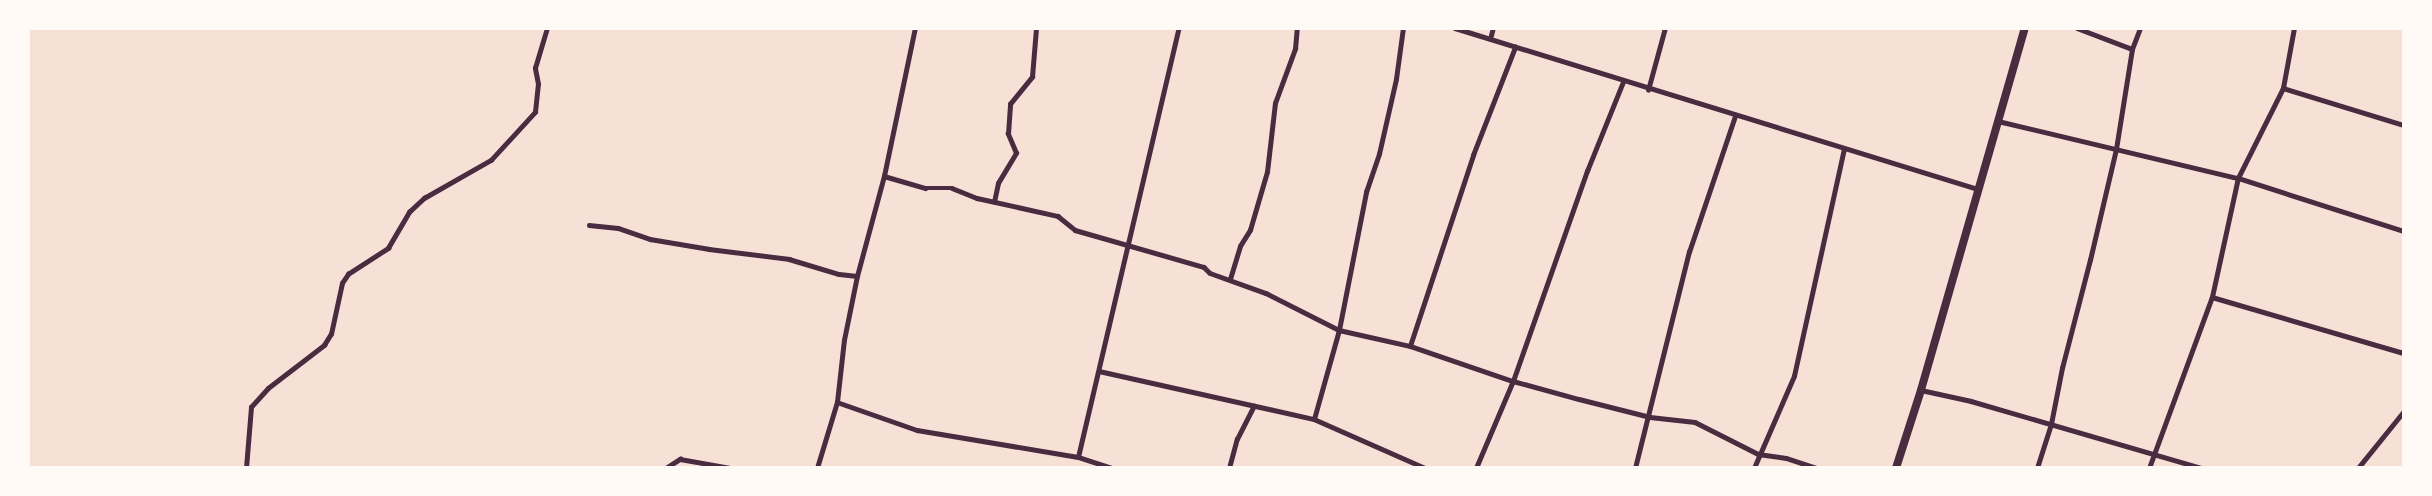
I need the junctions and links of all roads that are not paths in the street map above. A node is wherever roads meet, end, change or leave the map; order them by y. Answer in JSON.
{"nodes":[{"id":1,"x":547,"y":28,"type":"edge"},
{"id":2,"x":915,"y":28,"type":"edge"},
{"id":3,"x":1036,"y":28,"type":"edge"},
{"id":4,"x":1179,"y":28,"type":"edge"},
{"id":5,"x":1297,"y":28,"type":"edge"},
{"id":6,"x":1403,"y":28,"type":"edge"},
{"id":7,"x":1455,"y":28,"type":"edge"},
{"id":8,"x":1493,"y":28,"type":"edge"},
{"id":9,"x":1665,"y":28,"type":"edge"},
{"id":10,"x":2025,"y":28,"type":"edge"},
{"id":11,"x":2077,"y":28,"type":"edge"},
{"id":12,"x":2140,"y":28,"type":"edge"},
{"id":13,"x":2294,"y":28,"type":"edge"},
{"id":14,"x":1490,"y":39,"type":"junction"},
{"id":15,"x":1515,"y":47,"type":"junction"},
{"id":16,"x":2132,"y":49,"type":"junction"},
{"id":17,"x":1623,"y":82,"type":"junction"},
{"id":18,"x":2283,"y":88,"type":"junction"},
{"id":19,"x":1648,"y":90,"type":"junction"},
{"id":20,"x":1735,"y":116,"type":"junction"},
{"id":21,"x":1998,"y":121,"type":"junction"},
{"id":22,"x":2403,"y":126,"type":"edge"},
{"id":23,"x":1844,"y":149,"type":"junction"},
{"id":24,"x":2116,"y":149,"type":"junction"},
{"id":25,"x":884,"y":176,"type":"junction"},
{"id":26,"x":2238,"y":178,"type":"junction"},
{"id":27,"x":1978,"y":189,"type":"junction"},
{"id":28,"x":994,"y":202,"type":"junction"},
{"id":29,"x":589,"y":225,"type":"dead end"},
{"id":30,"x":2403,"y":231,"type":"edge"},
{"id":31,"x":1130,"y":245,"type":"junction"},
{"id":32,"x":857,"y":276,"type":"junction"},
{"id":33,"x":1230,"y":279,"type":"junction"},
{"id":34,"x":2212,"y":297,"type":"junction"},
{"id":35,"x":1339,"y":330,"type":"junction"},
{"id":36,"x":1410,"y":346,"type":"junction"},
{"id":37,"x":2403,"y":353,"type":"edge"},
{"id":38,"x":1099,"y":371,"type":"junction"},
{"id":39,"x":1513,"y":381,"type":"junction"},
{"id":40,"x":1921,"y":390,"type":"junction"},
{"id":41,"x":837,"y":402,"type":"junction"},
{"id":42,"x":1254,"y":406,"type":"junction"},
{"id":43,"x":2403,"y":411,"type":"edge"},
{"id":44,"x":1650,"y":417,"type":"junction"},
{"id":45,"x":1314,"y":419,"type":"junction"},
{"id":46,"x":2050,"y":424,"type":"junction"},
{"id":47,"x":2152,"y":453,"type":"junction"},
{"id":48,"x":1758,"y":454,"type":"junction"},
{"id":49,"x":1078,"y":457,"type":"junction"},
{"id":50,"x":246,"y":468,"type":"edge"},
{"id":51,"x":666,"y":468,"type":"edge"},
{"id":52,"x":731,"y":468,"type":"edge"},
{"id":53,"x":817,"y":468,"type":"edge"},
{"id":54,"x":1111,"y":468,"type":"edge"},
{"id":55,"x":1229,"y":468,"type":"edge"},
{"id":56,"x":1425,"y":468,"type":"edge"},
{"id":57,"x":1476,"y":468,"type":"edge"},
{"id":58,"x":1635,"y":468,"type":"edge"},
{"id":59,"x":1754,"y":468,"type":"edge"},
{"id":60,"x":1817,"y":468,"type":"edge"},
{"id":61,"x":1896,"y":468,"type":"edge"},
{"id":62,"x":2037,"y":468,"type":"edge"},
{"id":63,"x":2149,"y":468,"type":"edge"},
{"id":64,"x":2201,"y":468,"type":"edge"},
{"id":65,"x":2358,"y":468,"type":"edge"}],
"edges":[{"from":1,"to":50,"type":"street"},
{"from":2,"to":25,"type":"street"},
{"from":3,"to":28,"type":"street"},
{"from":4,"to":31,"type":"street"},
{"from":5,"to":33,"type":"street"},
{"from":6,"to":35,"type":"street"},
{"from":7,"to":14,"type":"street"},
{"from":8,"to":14,"type":"street"},
{"from":9,"to":19,"type":"street"},
{"from":10,"to":21,"type":"highway"},
{"from":11,"to":16,"type":"street"},
{"from":12,"to":16,"type":"street"},
{"from":13,"to":18,"type":"street"},
{"from":14,"to":15,"type":"street"},
{"from":15,"to":17,"type":"street"},
{"from":15,"to":36,"type":"street"},
{"from":16,"to":24,"type":"street"},
{"from":17,"to":19,"type":"street"},
{"from":17,"to":39,"type":"street"},
{"from":18,"to":22,"type":"street"},
{"from":18,"to":26,"type":"street"},
{"from":19,"to":20,"type":"street"},
{"from":20,"to":23,"type":"street"},
{"from":20,"to":44,"type":"street"},
{"from":21,"to":24,"type":"street"},
{"from":21,"to":27,"type":"highway"},
{"from":23,"to":27,"type":"street"},
{"from":23,"to":48,"type":"street"},
{"from":24,"to":26,"type":"street"},
{"from":24,"to":46,"type":"street"},
{"from":25,"to":28,"type":"street"},
{"from":25,"to":32,"type":"street"},
{"from":26,"to":30,"type":"street"},
{"from":26,"to":34,"type":"street"},
{"from":27,"to":40,"type":"highway"},
{"from":28,"to":31,"type":"street"},
{"from":29,"to":32,"type":"street"},
{"from":31,"to":33,"type":"street"},
{"from":31,"to":38,"type":"street"},
{"from":32,"to":41,"type":"street"},
{"from":33,"to":35,"type":"street"},
{"from":34,"to":37,"type":"street"},
{"from":34,"to":47,"type":"street"},
{"from":35,"to":36,"type":"street"},
{"from":35,"to":45,"type":"street"},
{"from":36,"to":39,"type":"street"},
{"from":38,"to":42,"type":"street"},
{"from":38,"to":49,"type":"street"},
{"from":39,"to":44,"type":"street"},
{"from":39,"to":57,"type":"street"},
{"from":40,"to":46,"type":"street"},
{"from":40,"to":61,"type":"highway"},
{"from":41,"to":49,"type":"street"},
{"from":41,"to":53,"type":"street"},
{"from":42,"to":45,"type":"street"},
{"from":42,"to":55,"type":"street"},
{"from":43,"to":65,"type":"street"},
{"from":44,"to":48,"type":"street"},
{"from":44,"to":58,"type":"street"},
{"from":45,"to":56,"type":"street"},
{"from":46,"to":47,"type":"street"},
{"from":46,"to":62,"type":"street"},
{"from":47,"to":63,"type":"street"},
{"from":47,"to":64,"type":"street"},
{"from":48,"to":59,"type":"street"},
{"from":48,"to":60,"type":"street"},
{"from":49,"to":54,"type":"street"},
{"from":51,"to":52,"type":"street"}]}
